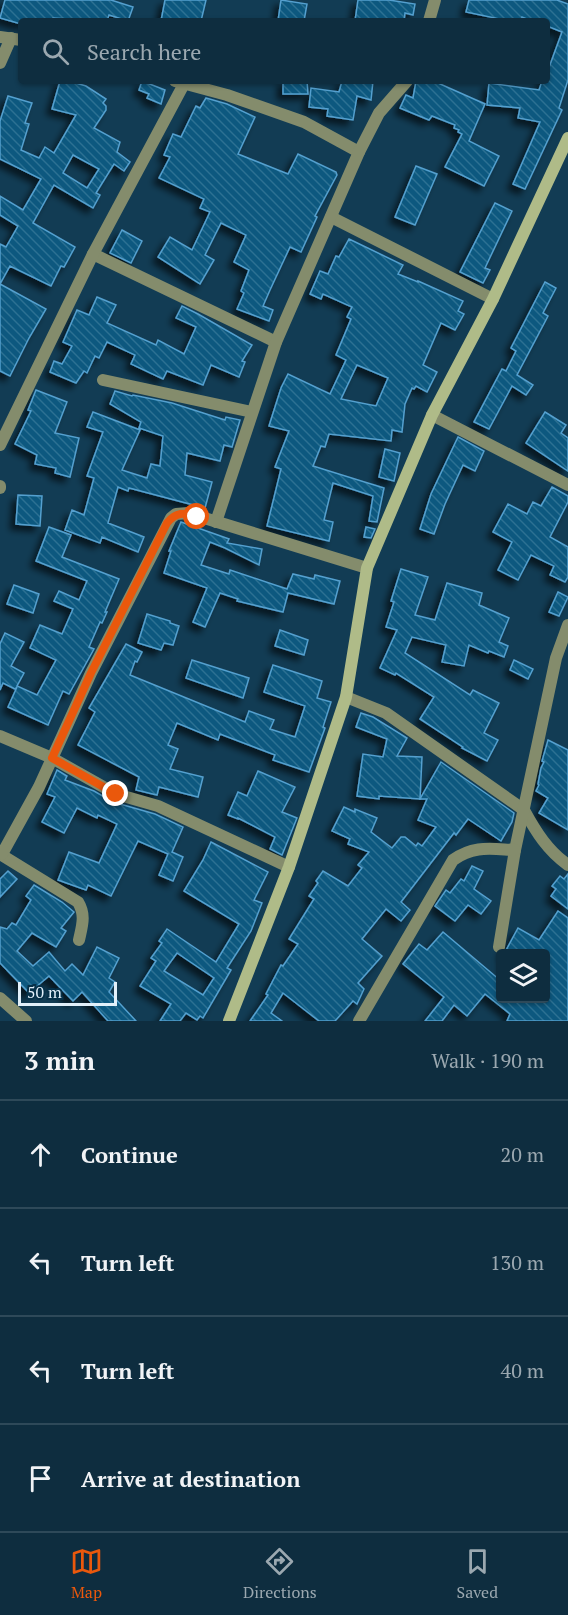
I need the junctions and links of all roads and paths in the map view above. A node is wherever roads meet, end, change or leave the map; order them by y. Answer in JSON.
{"nodes":[{"id":1,"x":435,"y":0,"type":"edge"},
{"id":2,"x":430,"y":18,"type":"edge"},
{"id":3,"x":11,"y":39,"type":"edge"},
{"id":4,"x":0,"y":63,"type":"edge"},
{"id":5,"x":179,"y":84,"type":"edge"},
{"id":6,"x":187,"y":84,"type":"edge"},
{"id":7,"x":404,"y":84,"type":"edge"},
{"id":8,"x":568,"y":138,"type":"edge"},
{"id":9,"x":359,"y":152,"type":"junction"},
{"id":10,"x":331,"y":218,"type":"junction"},
{"id":11,"x":93,"y":254,"type":"junction"},
{"id":12,"x":493,"y":299,"type":"junction"},
{"id":13,"x":276,"y":342,"type":"junction"},
{"id":14,"x":103,"y":380,"type":"dead end"},
{"id":15,"x":252,"y":412,"type":"junction"},
{"id":16,"x":432,"y":415,"type":"junction"},
{"id":17,"x":0,"y":445,"type":"edge"},
{"id":18,"x":568,"y":485,"type":"edge"},
{"id":19,"x":216,"y":522,"type":"junction"},
{"id":20,"x":367,"y":568,"type":"junction"},
{"id":21,"x":568,"y":625,"type":"edge"},
{"id":22,"x":346,"y":698,"type":"junction"},
{"id":23,"x":0,"y":736,"type":"edge"},
{"id":24,"x":52,"y":758,"type":"junction"},
{"id":25,"x":524,"y":810,"type":"junction"},
{"id":26,"x":515,"y":850,"type":"junction"},
{"id":27,"x":1,"y":854,"type":"edge"},
{"id":28,"x":568,"y":865,"type":"edge"},
{"id":29,"x":289,"y":867,"type":"junction"},
{"id":30,"x":79,"y":940,"type":"dead end"},
{"id":31,"x":499,"y":947,"type":"dead end"},
{"id":32,"x":0,"y":998,"type":"edge"},
{"id":33,"x":26,"y":1021,"type":"edge"},
{"id":34,"x":229,"y":1021,"type":"edge"},
{"id":35,"x":359,"y":1021,"type":"edge"}],
"edges":[{"from":1,"to":2,"type":"street"},
{"from":3,"to":4,"type":"street"},
{"from":5,"to":11,"type":"street"},
{"from":6,"to":9,"type":"street"},
{"from":7,"to":9,"type":"street"},
{"from":8,"to":12,"type":"street"},
{"from":9,"to":10,"type":"street"},
{"from":10,"to":12,"type":"street"},
{"from":10,"to":13,"type":"street"},
{"from":11,"to":13,"type":"street"},
{"from":11,"to":17,"type":"street"},
{"from":12,"to":16,"type":"street"},
{"from":13,"to":15,"type":"street"},
{"from":14,"to":15,"type":"street"},
{"from":15,"to":19,"type":"street"},
{"from":16,"to":18,"type":"street"},
{"from":16,"to":20,"type":"street"},
{"from":19,"to":20,"type":"street"},
{"from":19,"to":24,"type":"street"},
{"from":20,"to":22,"type":"street"},
{"from":21,"to":25,"type":"street"},
{"from":22,"to":25,"type":"street"},
{"from":22,"to":29,"type":"street"},
{"from":23,"to":24,"type":"street"},
{"from":24,"to":27,"type":"street"},
{"from":24,"to":29,"type":"street"},
{"from":25,"to":26,"type":"street"},
{"from":25,"to":28,"type":"street"},
{"from":26,"to":31,"type":"street"},
{"from":26,"to":35,"type":"street"},
{"from":27,"to":30,"type":"street"},
{"from":29,"to":34,"type":"street"},
{"from":32,"to":33,"type":"street"}]}
